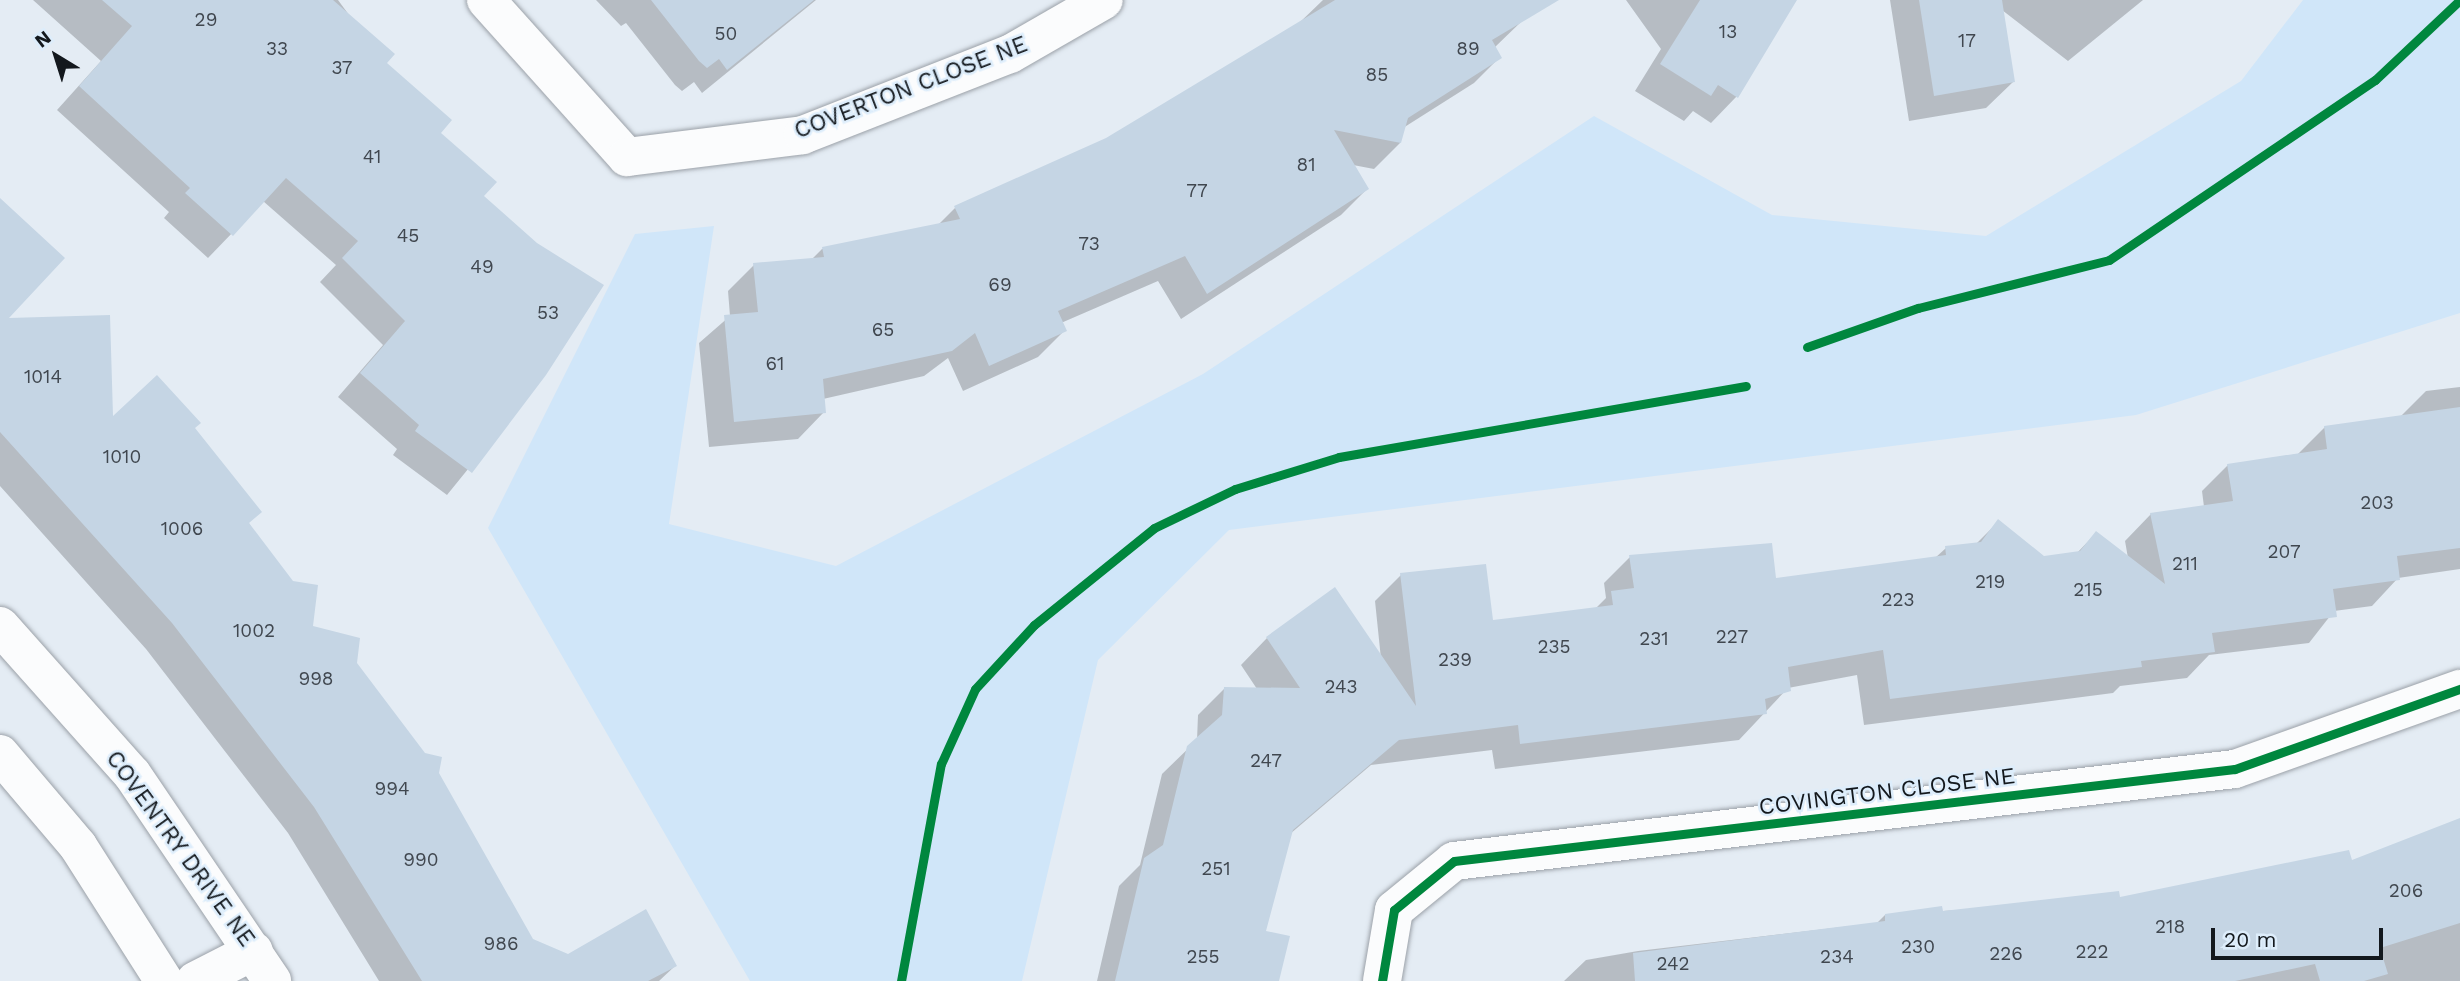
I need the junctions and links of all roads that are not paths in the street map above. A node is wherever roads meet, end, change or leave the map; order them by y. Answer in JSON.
{"nodes":[{"id":1,"x":486,"y":0,"type":"edge"},
{"id":2,"x":1104,"y":0,"type":"edge"},
{"id":3,"x":0,"y":626,"type":"edge"},
{"id":4,"x":2460,"y":689,"type":"edge"},
{"id":5,"x":0,"y":754,"type":"edge"},
{"id":6,"x":263,"y":966,"type":"edge"},
{"id":7,"x":164,"y":981,"type":"edge"},
{"id":8,"x":195,"y":981,"type":"edge"},
{"id":9,"x":1382,"y":981,"type":"edge"}],
"edges":[{"from":1,"to":2,"type":"street","name":"COVERTON CLOSE NE"},
{"from":3,"to":6,"type":"street","name":"COVENTRY DRIVE NE"},
{"from":4,"to":9,"type":"street","name":"COVINGTON CLOSE NE"},
{"from":5,"to":7,"type":"street"},
{"from":6,"to":8,"type":"street"}]}
